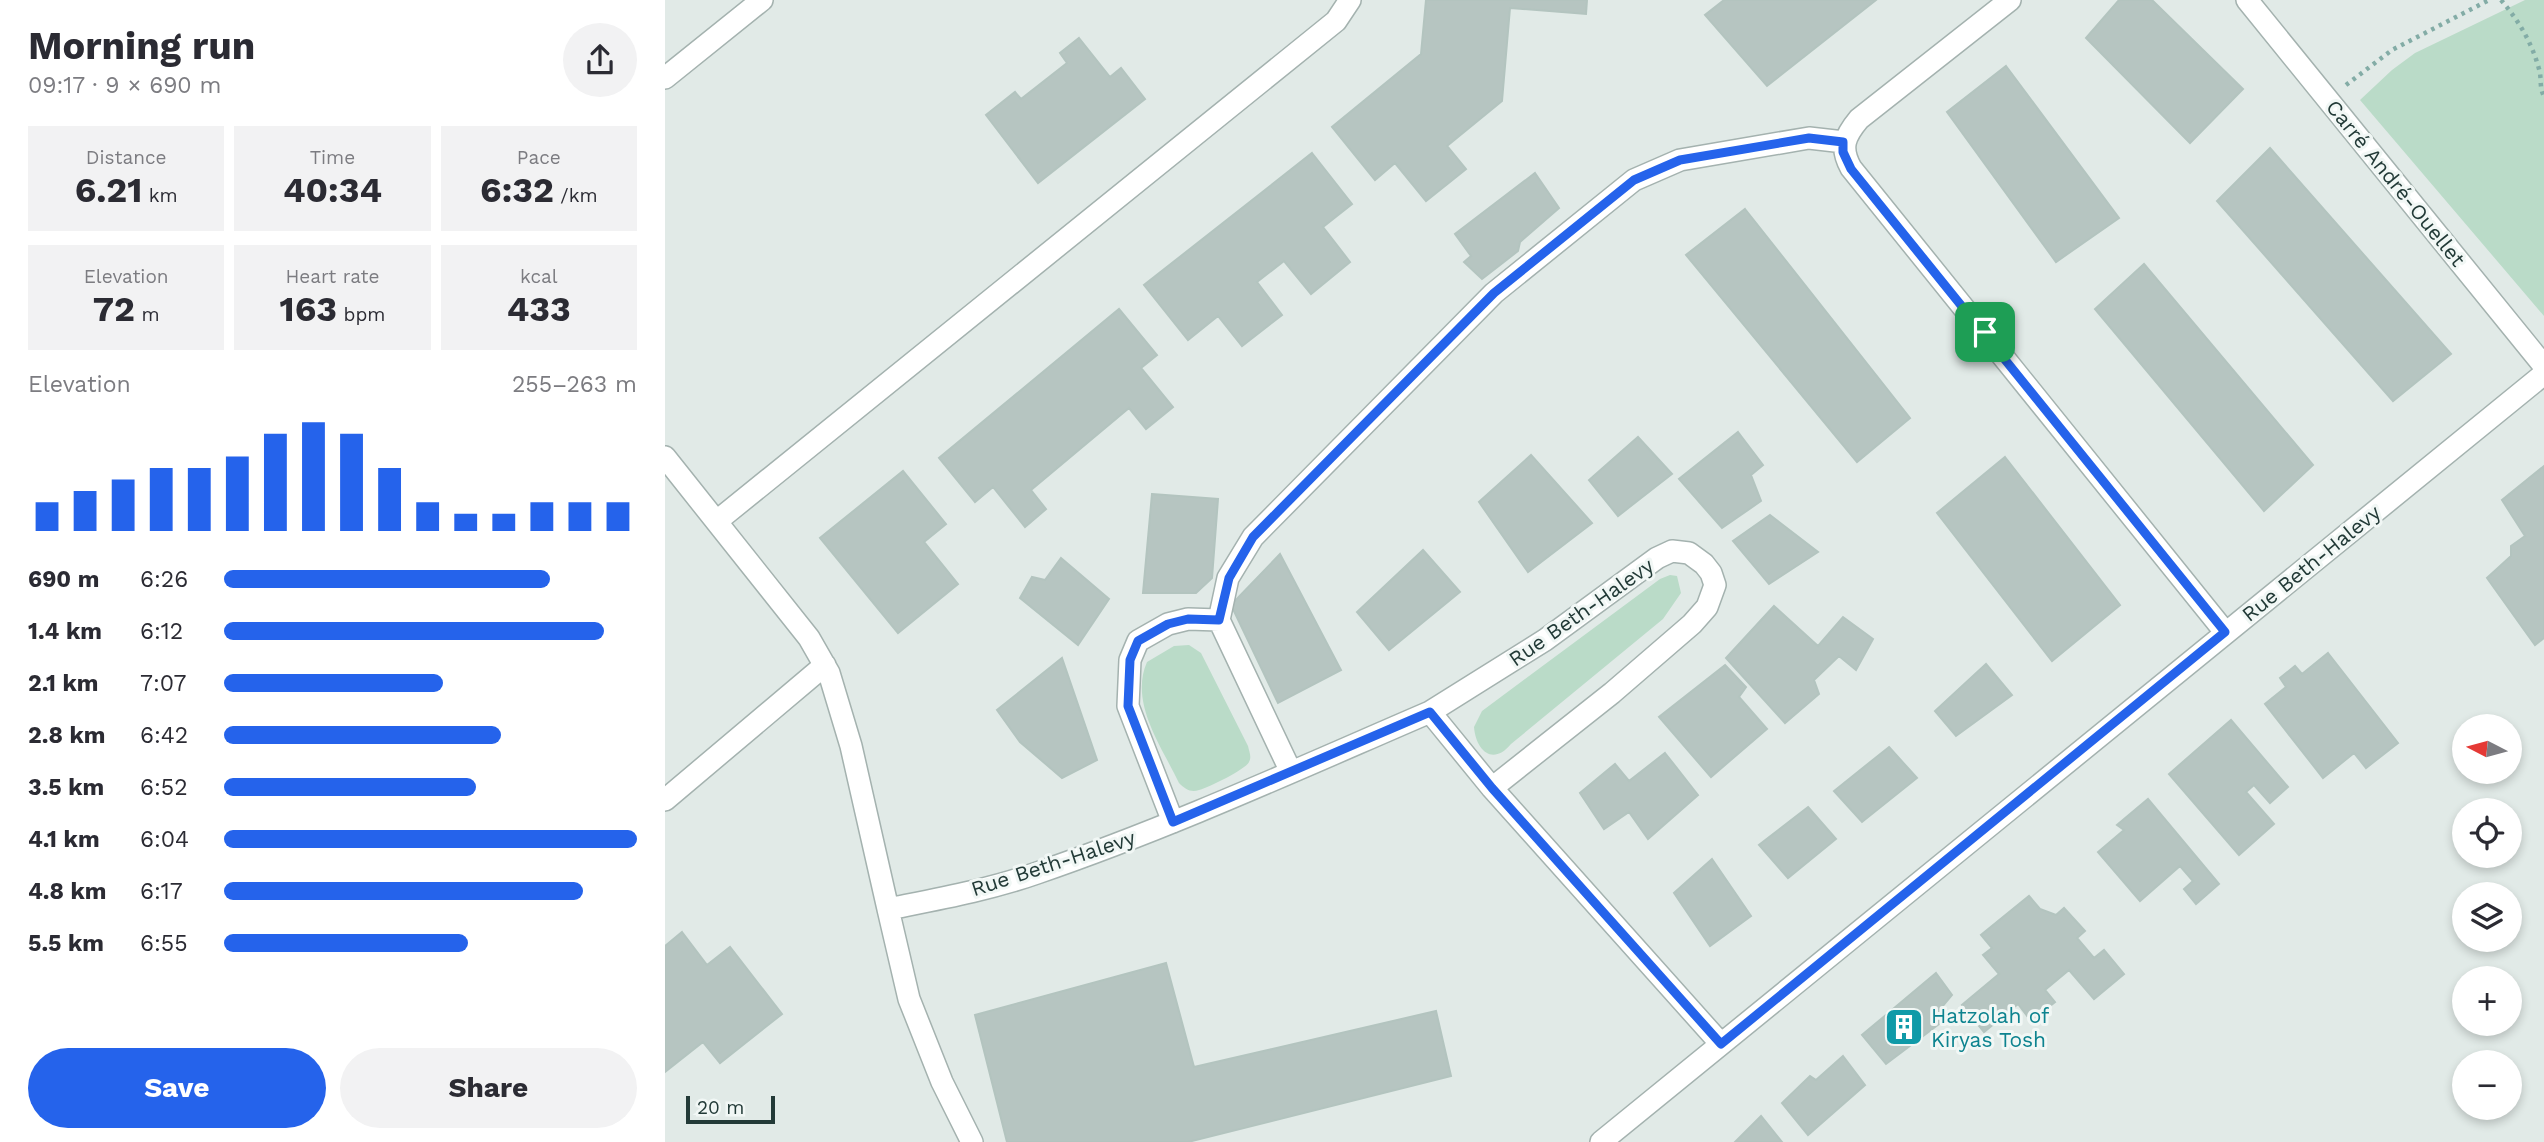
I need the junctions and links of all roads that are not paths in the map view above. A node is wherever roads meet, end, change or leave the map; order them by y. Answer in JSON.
{"nodes":[{"id":1,"x":762,"y":0,"type":"edge"},
{"id":2,"x":1350,"y":0,"type":"edge"},
{"id":3,"x":2010,"y":0,"type":"edge"},
{"id":4,"x":2247,"y":0,"type":"edge"},
{"id":5,"x":665,"y":78,"type":"edge"},
{"id":6,"x":1843,"y":142,"type":"junction"},
{"id":7,"x":2544,"y":366,"type":"edge"},
{"id":8,"x":2544,"y":374,"type":"edge"},
{"id":9,"x":665,"y":457,"type":"edge"},
{"id":10,"x":717,"y":521,"type":"junction"},
{"id":11,"x":1219,"y":620,"type":"junction"},
{"id":12,"x":2225,"y":632,"type":"junction"},
{"id":13,"x":825,"y":665,"type":"junction"},
{"id":14,"x":1430,"y":712,"type":"junction"},
{"id":15,"x":1291,"y":772,"type":"junction"},
{"id":16,"x":1492,"y":788,"type":"junction"},
{"id":17,"x":665,"y":800,"type":"edge"},
{"id":18,"x":1173,"y":822,"type":"junction"},
{"id":19,"x":888,"y":909,"type":"junction"},
{"id":20,"x":1721,"y":1044,"type":"junction"},
{"id":21,"x":972,"y":1142,"type":"edge"},
{"id":22,"x":1601,"y":1142,"type":"edge"}],
"edges":[{"from":1,"to":5,"type":"street"},
{"from":2,"to":10,"type":"street"},
{"from":3,"to":6,"type":"street"},
{"from":4,"to":7,"type":"street","name":"Carré André-Ouellet"},
{"from":6,"to":11,"type":"street"},
{"from":6,"to":12,"type":"street"},
{"from":8,"to":12,"type":"street","name":"Rue Beth-Halevy"},
{"from":9,"to":10,"type":"street"},
{"from":10,"to":13,"type":"street"},
{"from":11,"to":15,"type":"street"},
{"from":11,"to":18,"type":"street"},
{"from":12,"to":20,"type":"street","name":"Rue Beth-Halevy"},
{"from":13,"to":17,"type":"street"},
{"from":13,"to":19,"type":"street"},
{"from":14,"to":15,"type":"street","name":"Rue Beth-Halevy"},
{"from":14,"to":16,"type":"street"},
{"from":14,"to":16,"type":"street","name":"Rue Beth-Halevy"},
{"from":15,"to":18,"type":"street","name":"Rue Beth-Halevy"},
{"from":16,"to":20,"type":"street"},
{"from":18,"to":19,"type":"street","name":"Rue Beth-Halevy"},
{"from":19,"to":21,"type":"street"},
{"from":20,"to":22,"type":"street","name":"Rue Beth-Halevy"}]}
